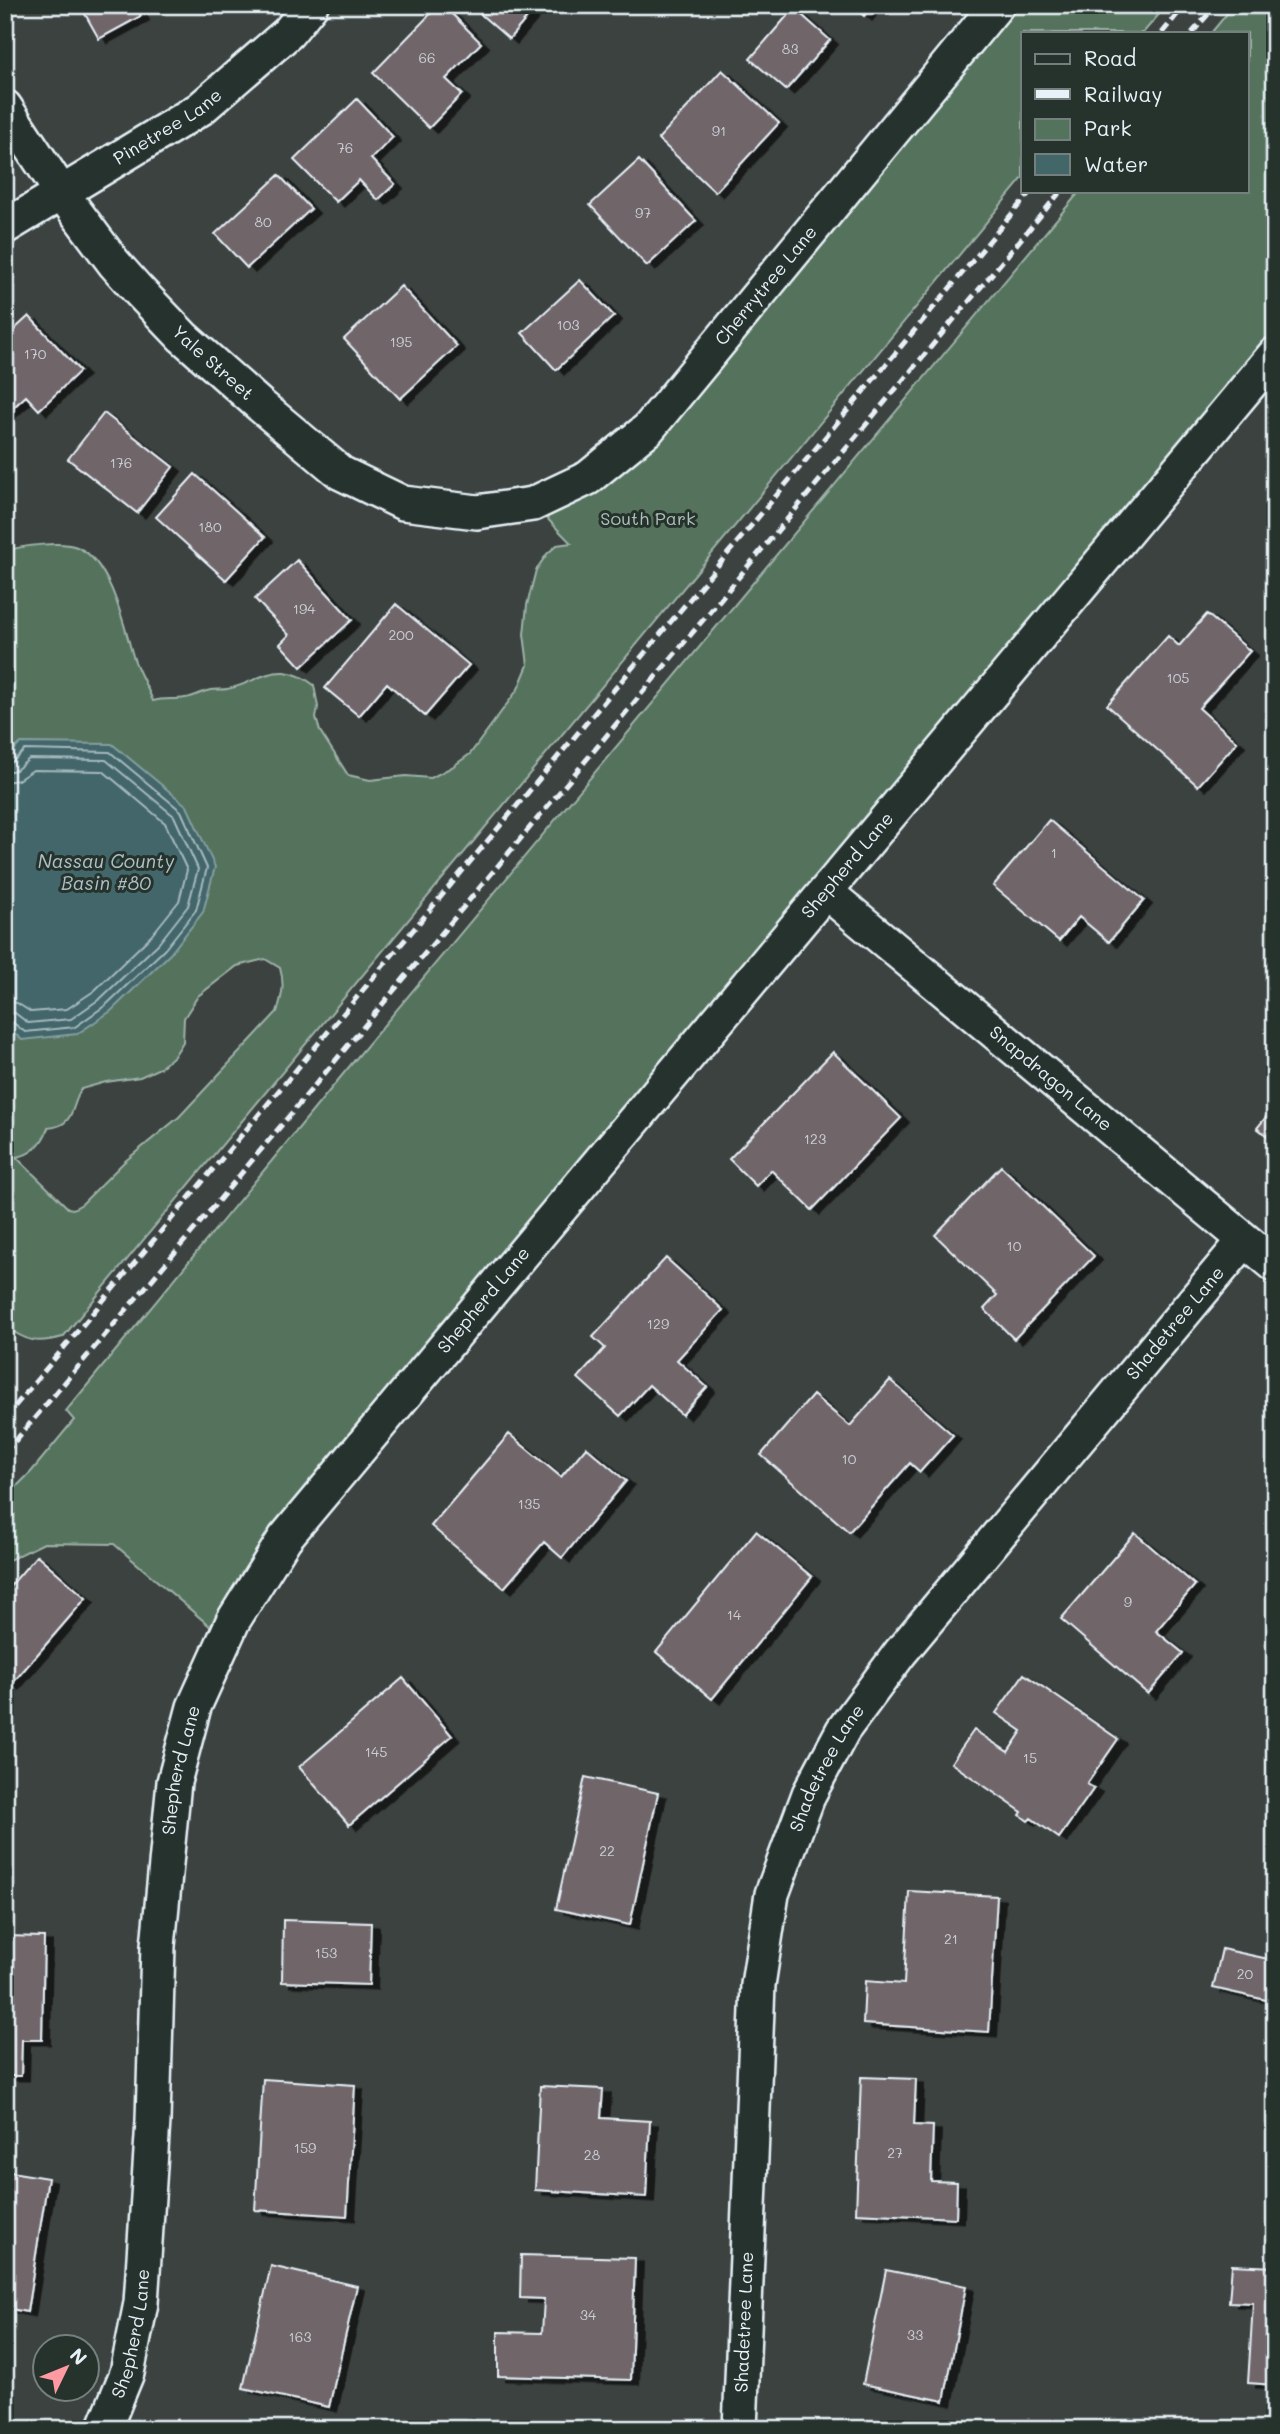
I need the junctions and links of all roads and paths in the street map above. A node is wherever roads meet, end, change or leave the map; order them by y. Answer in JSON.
{"nodes":[{"id":1,"x":311,"y":5,"type":"edge"},
{"id":2,"x":997,"y":5,"type":"edge"},
{"id":3,"x":5,"y":107,"type":"edge"},
{"id":4,"x":61,"y":192,"type":"junction"},
{"id":5,"x":5,"y":227,"type":"edge"},
{"id":6,"x":1275,"y":354,"type":"edge"},
{"id":7,"x":493,"y":509,"type":"joint"},
{"id":8,"x":826,"y":892,"type":"junction"},
{"id":9,"x":1244,"y":1241,"type":"junction"},
{"id":10,"x":1275,"y":1265,"type":"edge"},
{"id":11,"x":104,"y":2429,"type":"edge"},
{"id":12,"x":740,"y":2429,"type":"edge"}],
"edges":[{"from":1,"to":4,"type":"street","name":"Pinetree Lane"},
{"from":2,"to":7,"type":"street","name":"Cherrytree Lane"},
{"from":3,"to":4,"type":"street","name":"Yale Street"},
{"from":4,"to":5,"type":"street","name":"Pinetree Lane"},
{"from":4,"to":7,"type":"street","name":"Yale Street"},
{"from":6,"to":8,"type":"street","name":"Shepherd Lane"},
{"from":8,"to":9,"type":"street","name":"Snapdragon Lane"},
{"from":8,"to":11,"type":"street","name":"Shepherd Lane"},
{"from":9,"to":10,"type":"street","name":"Snapdragon Lane"},
{"from":9,"to":12,"type":"street","name":"Shadetree Lane"}]}
